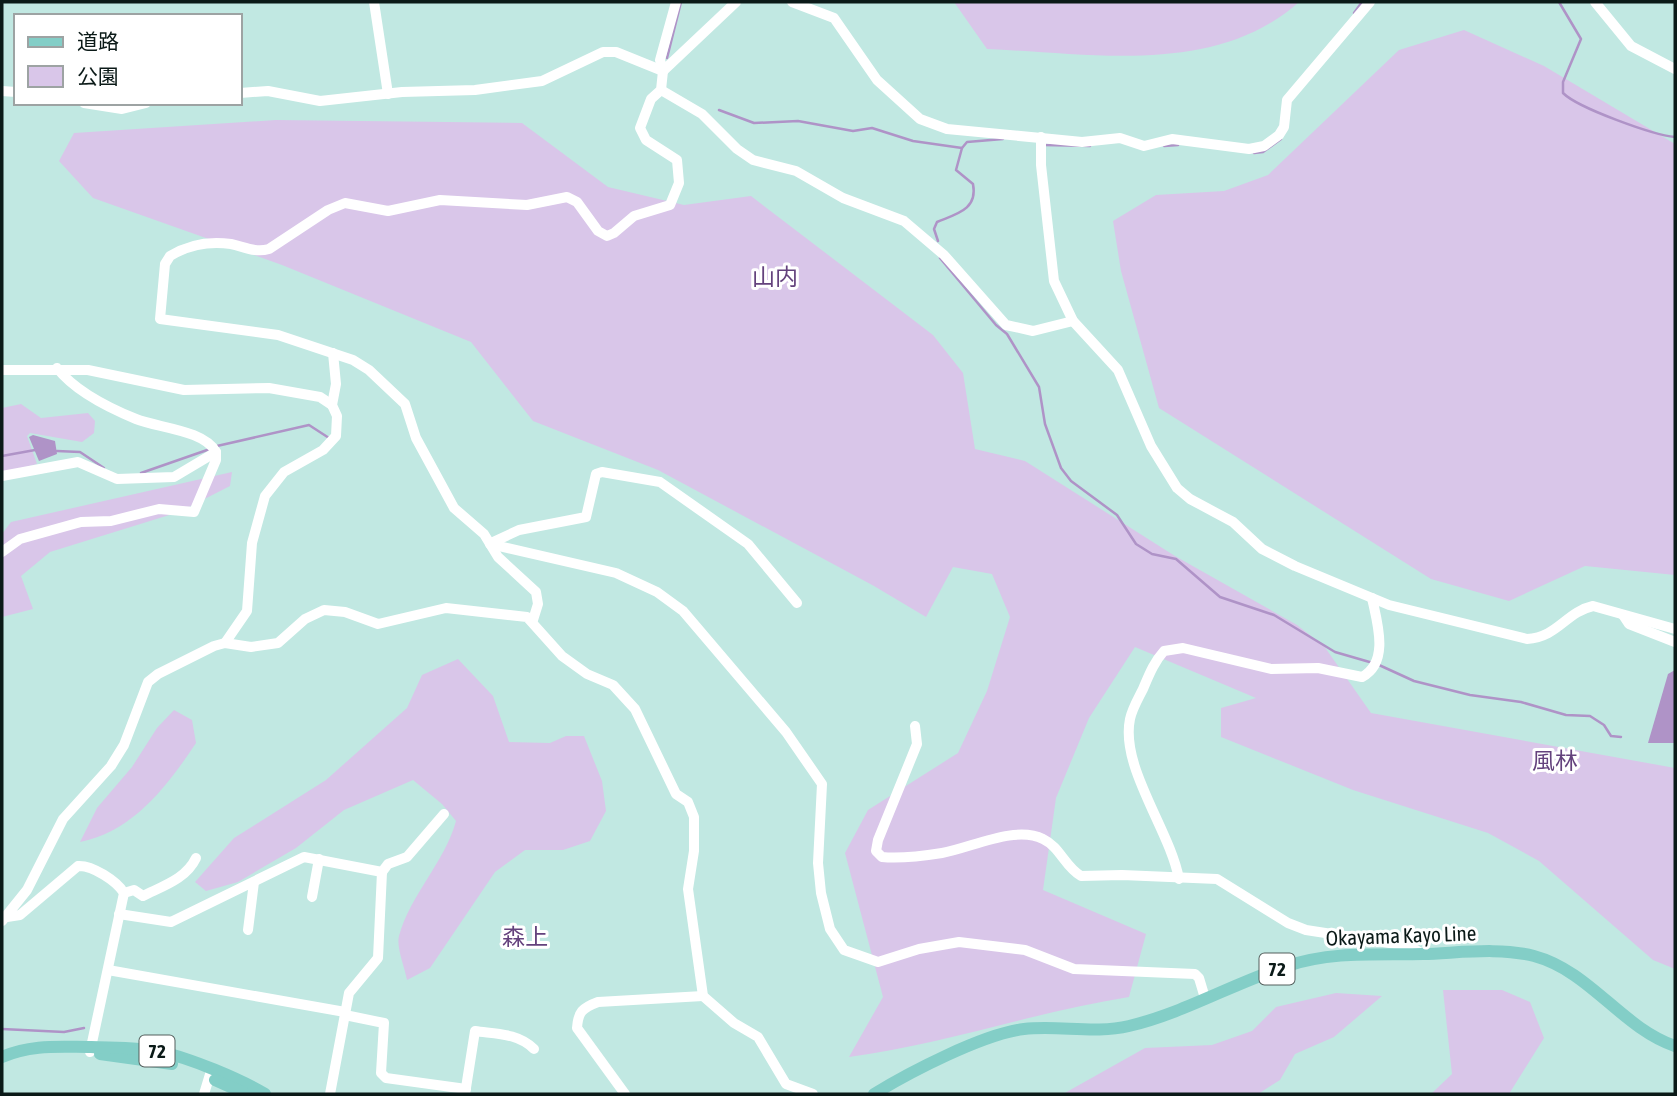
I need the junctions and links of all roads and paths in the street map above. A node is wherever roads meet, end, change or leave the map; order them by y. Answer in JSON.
{"nodes":[{"id":1,"x":374,"y":2,"type":"edge"},
{"id":2,"x":676,"y":2,"type":"edge"},
{"id":3,"x":736,"y":2,"type":"edge"},
{"id":4,"x":792,"y":2,"type":"edge"},
{"id":5,"x":1370,"y":2,"type":"edge"},
{"id":6,"x":1595,"y":2,"type":"edge"},
{"id":7,"x":1675,"y":69,"type":"edge"},
{"id":8,"x":663,"y":71,"type":"junction"},
{"id":9,"x":661,"y":90,"type":"junction"},
{"id":10,"x":242,"y":93,"type":"edge"},
{"id":11,"x":388,"y":94,"type":"junction"},
{"id":12,"x":97,"y":105,"type":"edge"},
{"id":13,"x":138,"y":105,"type":"edge"},
{"id":14,"x":1041,"y":143,"type":"junction"},
{"id":15,"x":1073,"y":321,"type":"junction"},
{"id":16,"x":332,"y":353,"type":"junction"},
{"id":17,"x":57,"y":368,"type":"junction"},
{"id":18,"x":2,"y":370,"type":"edge"},
{"id":19,"x":332,"y":405,"type":"junction"},
{"id":20,"x":216,"y":452,"type":"junction"},
{"id":21,"x":2,"y":476,"type":"edge"},
{"id":22,"x":490,"y":544,"type":"junction"},
{"id":23,"x":2,"y":552,"type":"edge"},
{"id":24,"x":1372,"y":598,"type":"junction"},
{"id":25,"x":797,"y":603,"type":"dead end"},
{"id":26,"x":1623,"y":615,"type":"junction"},
{"id":27,"x":533,"y":620,"type":"junction"},
{"id":28,"x":1675,"y":629,"type":"edge"},
{"id":29,"x":1675,"y":642,"type":"edge"},
{"id":30,"x":225,"y":643,"type":"junction"},
{"id":31,"x":915,"y":726,"type":"dead end"},
{"id":32,"x":444,"y":814,"type":"dead end"},
{"id":33,"x":196,"y":858,"type":"dead end"},
{"id":34,"x":319,"y":859,"type":"junction"},
{"id":35,"x":382,"y":872,"type":"junction"},
{"id":36,"x":1179,"y":879,"type":"junction"},
{"id":37,"x":254,"y":882,"type":"junction"},
{"id":38,"x":124,"y":893,"type":"junction"},
{"id":39,"x":312,"y":897,"type":"dead end"},
{"id":40,"x":119,"y":914,"type":"junction"},
{"id":41,"x":4,"y":919,"type":"edge"},
{"id":42,"x":248,"y":930,"type":"dead end"},
{"id":43,"x":1423,"y":954,"type":"junction"},
{"id":44,"x":108,"y":970,"type":"junction"},
{"id":45,"x":703,"y":996,"type":"junction"},
{"id":46,"x":1205,"y":998,"type":"junction"},
{"id":47,"x":345,"y":1013,"type":"junction"},
{"id":48,"x":1675,"y":1046,"type":"edge"},
{"id":49,"x":534,"y":1049,"type":"dead end"},
{"id":50,"x":91,"y":1050,"type":"junction"},
{"id":51,"x":2,"y":1057,"type":"edge"},
{"id":52,"x":209,"y":1074,"type":"junction"},
{"id":53,"x":465,"y":1092,"type":"edge"},
{"id":54,"x":194,"y":1094,"type":"edge"},
{"id":55,"x":204,"y":1094,"type":"edge"},
{"id":56,"x":246,"y":1094,"type":"edge"},
{"id":57,"x":265,"y":1094,"type":"edge"},
{"id":58,"x":330,"y":1094,"type":"edge"},
{"id":59,"x":625,"y":1094,"type":"edge"},
{"id":60,"x":813,"y":1094,"type":"edge"},
{"id":61,"x":874,"y":1094,"type":"edge"}],
"edges":[{"from":1,"to":11,"type":"street"},
{"from":2,"to":8,"type":"street"},
{"from":3,"to":8,"type":"street"},
{"from":4,"to":14,"type":"street"},
{"from":5,"to":14,"type":"street"},
{"from":6,"to":7,"type":"street"},
{"from":8,"to":9,"type":"street"},
{"from":8,"to":11,"type":"street"},
{"from":9,"to":15,"type":"street"},
{"from":9,"to":16,"type":"street"},
{"from":10,"to":11,"type":"street"},
{"from":12,"to":13,"type":"street"},
{"from":14,"to":15,"type":"street"},
{"from":15,"to":24,"type":"street"},
{"from":16,"to":19,"type":"street"},
{"from":16,"to":22,"type":"street"},
{"from":17,"to":18,"type":"street"},
{"from":17,"to":19,"type":"street"},
{"from":17,"to":20,"type":"street"},
{"from":19,"to":30,"type":"street"},
{"from":20,"to":21,"type":"street"},
{"from":20,"to":23,"type":"street"},
{"from":22,"to":25,"type":"street"},
{"from":22,"to":27,"type":"street"},
{"from":22,"to":46,"type":"street"},
{"from":24,"to":26,"type":"street"},
{"from":24,"to":36,"type":"street"},
{"from":26,"to":28,"type":"street"},
{"from":26,"to":29,"type":"street"},
{"from":27,"to":30,"type":"street"},
{"from":27,"to":45,"type":"street"},
{"from":30,"to":41,"type":"street"},
{"from":31,"to":36,"type":"street"},
{"from":32,"to":35,"type":"street"},
{"from":33,"to":38,"type":"street"},
{"from":34,"to":35,"type":"street"},
{"from":34,"to":37,"type":"street"},
{"from":34,"to":39,"type":"street"},
{"from":35,"to":47,"type":"street"},
{"from":36,"to":43,"type":"street"},
{"from":37,"to":40,"type":"street"},
{"from":37,"to":42,"type":"street"},
{"from":38,"to":40,"type":"street"},
{"from":38,"to":41,"type":"street"},
{"from":40,"to":44,"type":"street"},
{"from":43,"to":46,"type":"main road","name":"Okayama Kayo Line","number":"72"},
{"from":43,"to":48,"type":"main road","name":"Okayama Kayo Line","number":"72"},
{"from":44,"to":47,"type":"street"},
{"from":44,"to":50,"type":"street"},
{"from":45,"to":59,"type":"street"},
{"from":45,"to":60,"type":"street"},
{"from":46,"to":61,"type":"main road","name":"Okayama Kayo Line","number":"72"},
{"from":47,"to":53,"type":"street"},
{"from":47,"to":58,"type":"street"},
{"from":49,"to":53,"type":"street"},
{"from":50,"to":51,"type":"main road","number":"72"},
{"from":50,"to":52,"type":"main road","number":"72"},
{"from":52,"to":54,"type":"street"},
{"from":52,"to":55,"type":"street"},
{"from":52,"to":56,"type":"main road","number":"72"},
{"from":52,"to":57,"type":"main road","number":"72"}]}
